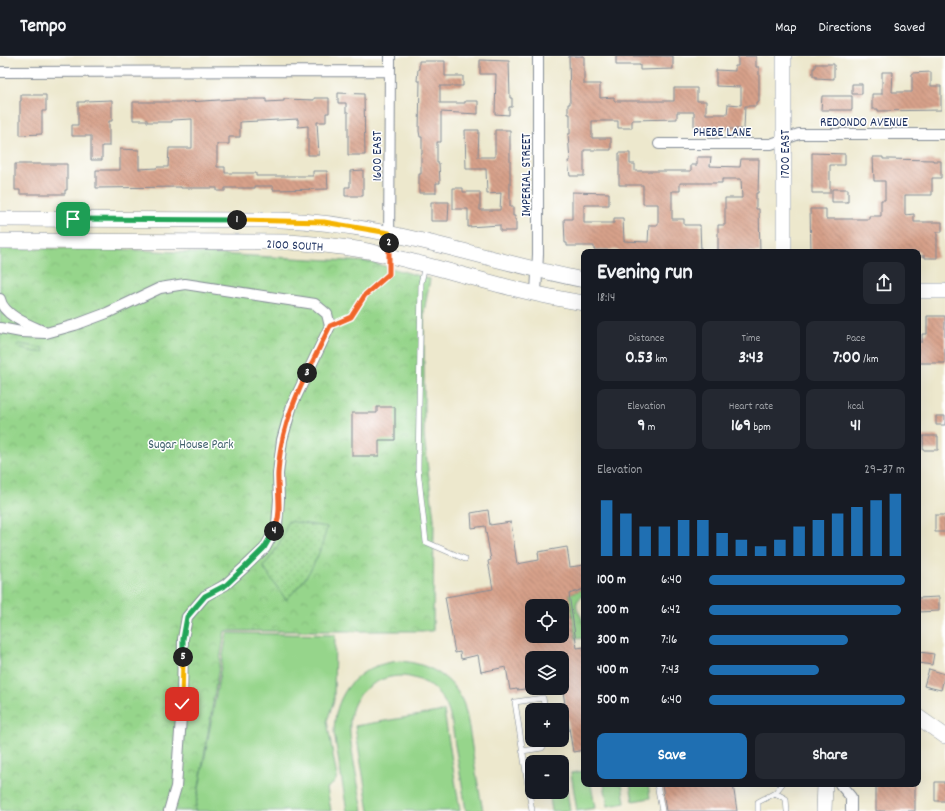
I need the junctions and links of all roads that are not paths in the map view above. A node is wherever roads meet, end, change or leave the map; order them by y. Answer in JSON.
{"nodes":[{"id":1,"x":390,"y":56,"type":"edge"},
{"id":2,"x":538,"y":56,"type":"edge"},
{"id":3,"x":784,"y":56,"type":"edge"},
{"id":4,"x":390,"y":71,"type":"junction"},
{"id":5,"x":0,"y":72,"type":"edge"},
{"id":6,"x":945,"y":134,"type":"edge"},
{"id":7,"x":784,"y":139,"type":"junction"},
{"id":8,"x":659,"y":144,"type":"dead end"},
{"id":9,"x":0,"y":219,"type":"edge"},
{"id":10,"x":389,"y":233,"type":"junction"},
{"id":11,"x":0,"y":241,"type":"edge"},
{"id":12,"x":784,"y":249,"type":"edge"},
{"id":13,"x":389,"y":256,"type":"junction"},
{"id":14,"x":425,"y":264,"type":"junction"},
{"id":15,"x":537,"y":270,"type":"junction"},
{"id":16,"x":581,"y":279,"type":"edge"},
{"id":17,"x":921,"y":291,"type":"edge"},
{"id":18,"x":945,"y":291,"type":"edge"},
{"id":19,"x":536,"y":293,"type":"junction"},
{"id":20,"x":0,"y":299,"type":"edge"},
{"id":21,"x":581,"y":302,"type":"edge"},
{"id":22,"x":330,"y":326,"type":"junction"},
{"id":23,"x":0,"y":328,"type":"edge"},
{"id":24,"x":46,"y":333,"type":"junction"},
{"id":25,"x":465,"y":559,"type":"dead end"},
{"id":26,"x":544,"y":703,"type":"edge"},
{"id":27,"x":921,"y":719,"type":"edge"},
{"id":28,"x":945,"y":736,"type":"edge"},
{"id":29,"x":543,"y":747,"type":"edge"},
{"id":30,"x":522,"y":751,"type":"junction"},
{"id":31,"x":658,"y":787,"type":"edge"},
{"id":32,"x":780,"y":787,"type":"edge"},
{"id":33,"x":825,"y":787,"type":"edge"},
{"id":34,"x":843,"y":787,"type":"edge"},
{"id":35,"x":775,"y":793,"type":"junction"},
{"id":36,"x":169,"y":811,"type":"edge"},
{"id":37,"x":532,"y":811,"type":"edge"},
{"id":38,"x":662,"y":811,"type":"edge"},
{"id":39,"x":758,"y":811,"type":"edge"},
{"id":40,"x":787,"y":811,"type":"edge"},
{"id":41,"x":824,"y":811,"type":"edge"},
{"id":42,"x":851,"y":811,"type":"edge"}],
"edges":[{"from":1,"to":4,"type":"street","name":"1600 EAST"},
{"from":2,"to":15,"type":"street","name":"IMPERIAL STREET"},
{"from":3,"to":7,"type":"main road","name":"1700 EAST"},
{"from":4,"to":5,"type":"street"},
{"from":4,"to":10,"type":"street","name":"1600 EAST"},
{"from":6,"to":7,"type":"street","name":"REDONDO AVENUE"},
{"from":7,"to":8,"type":"street","name":"PHEBE LANE"},
{"from":7,"to":12,"type":"main road","name":"1700 EAST"},
{"from":9,"to":10,"type":"main road","name":"2100 SOUTH"},
{"from":10,"to":13,"type":"street","name":"1600 EAST"},
{"from":10,"to":15,"type":"main road","name":"2100 SOUTH"},
{"from":11,"to":13,"type":"main road","name":"2100 SOUTH"},
{"from":13,"to":14,"type":"main road","name":"2100 SOUTH"},
{"from":13,"to":22,"type":"lane"},
{"from":14,"to":19,"type":"main road","name":"2100 SOUTH"},
{"from":14,"to":25,"type":"lane"},
{"from":15,"to":16,"type":"main road","name":"2100 SOUTH"},
{"from":15,"to":19,"type":"street","name":"IMPERIAL STREET"},
{"from":17,"to":18,"type":"main road"},
{"from":19,"to":21,"type":"main road","name":"2100 SOUTH"},
{"from":20,"to":24,"type":"street"},
{"from":22,"to":24,"type":"street"},
{"from":22,"to":36,"type":"street"},
{"from":23,"to":24,"type":"street"},
{"from":26,"to":30,"type":"lane"},
{"from":27,"to":28,"type":"main road"},
{"from":29,"to":30,"type":"lane"},
{"from":30,"to":37,"type":"lane"},
{"from":31,"to":38,"type":"lane"},
{"from":32,"to":35,"type":"lane"},
{"from":33,"to":41,"type":"main road"},
{"from":34,"to":42,"type":"street"},
{"from":35,"to":39,"type":"lane"},
{"from":35,"to":40,"type":"lane"}]}
